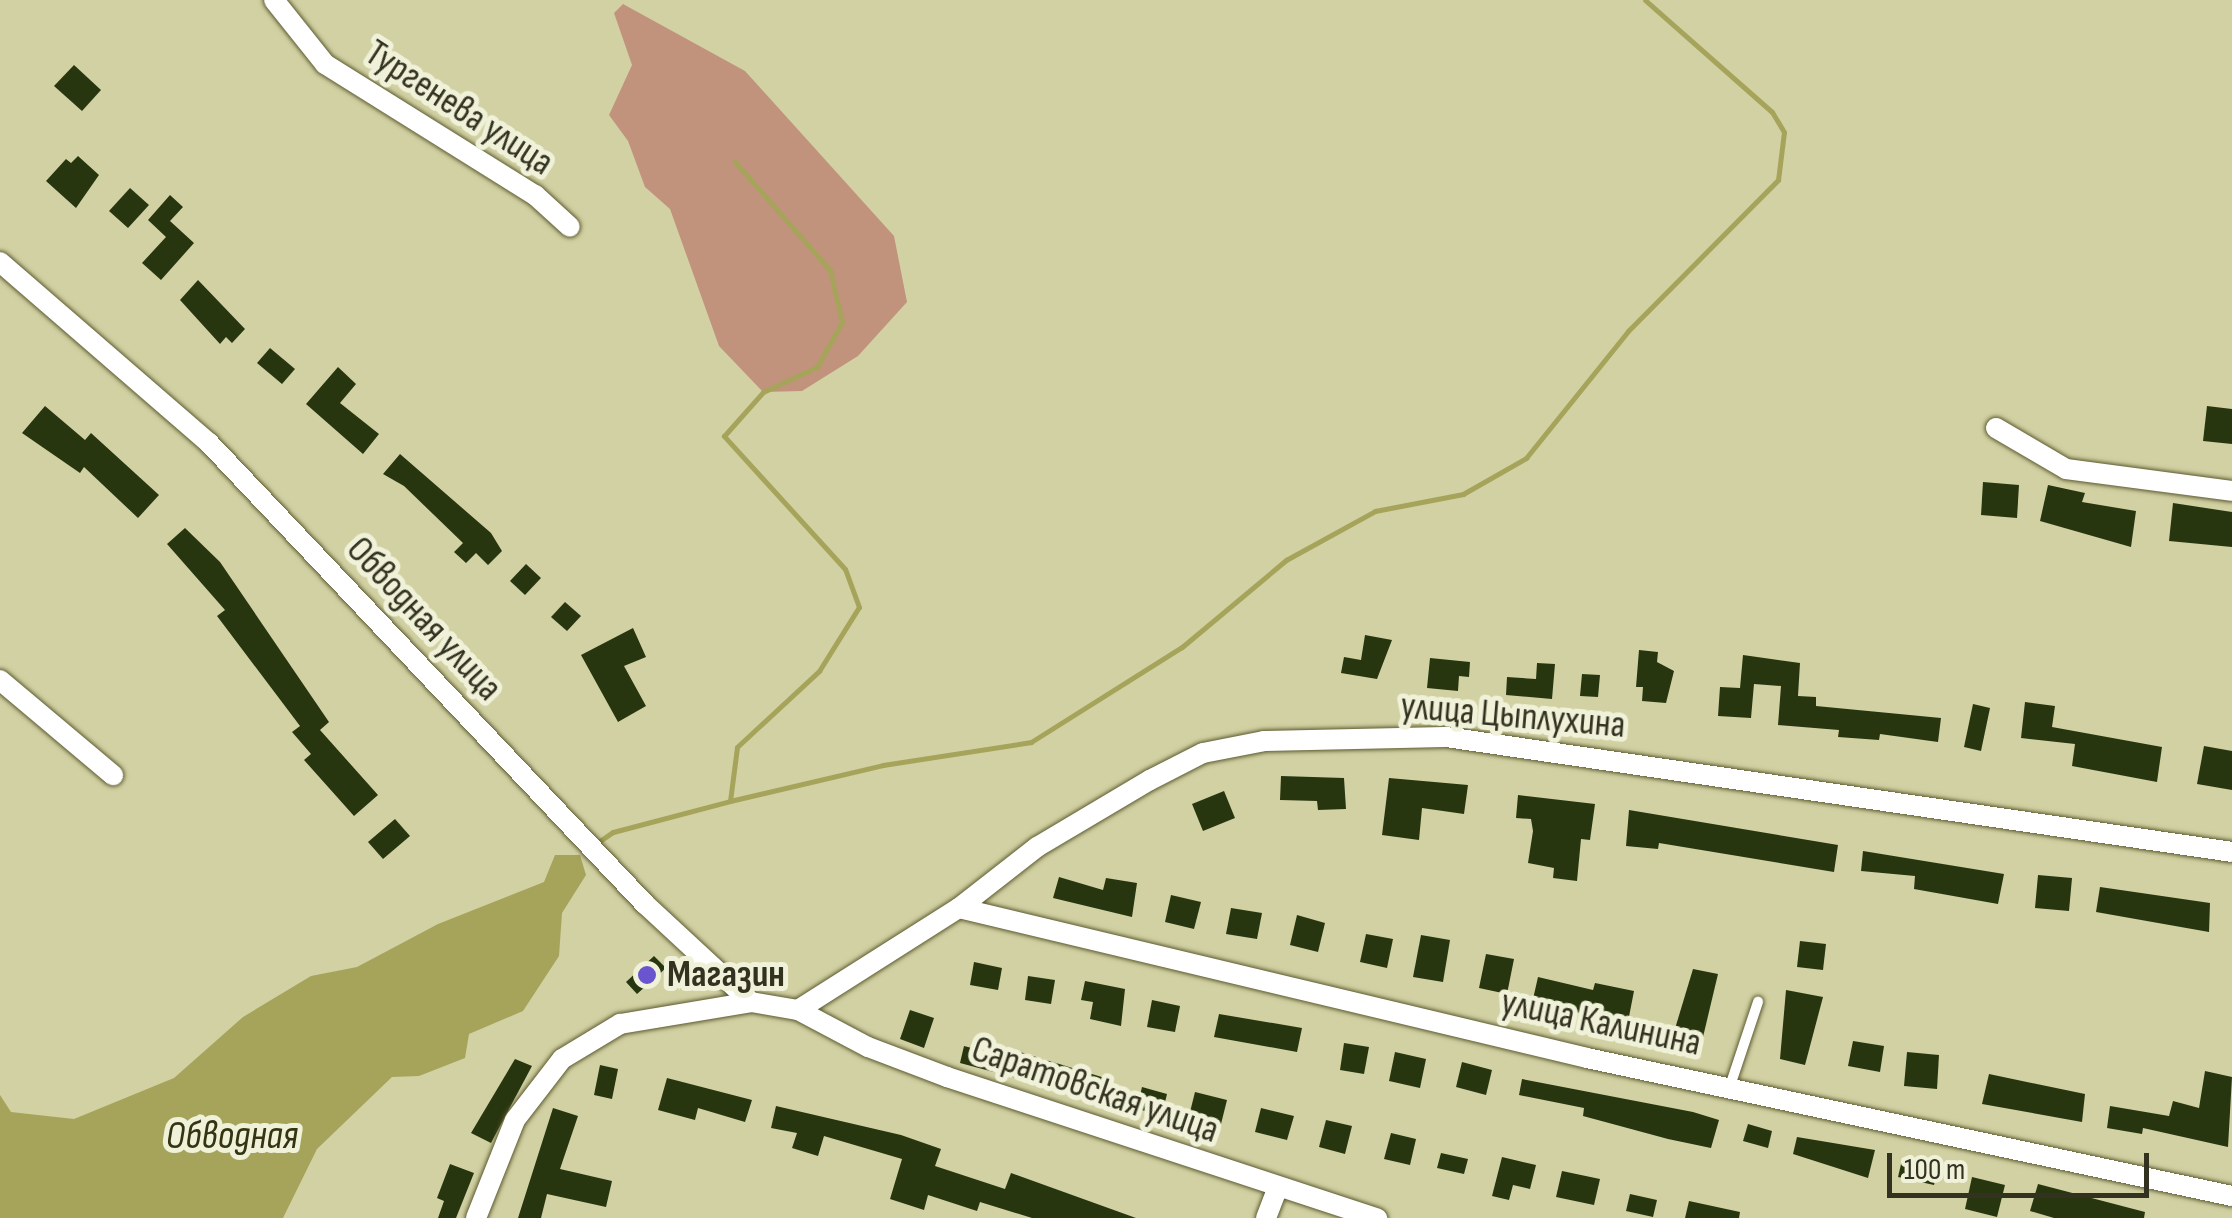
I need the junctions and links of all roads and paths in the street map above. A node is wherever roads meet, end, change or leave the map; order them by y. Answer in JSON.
{"nodes":[{"id":1,"x":274,"y":0,"type":"edge"},
{"id":2,"x":570,"y":226,"type":"dead end"},
{"id":3,"x":0,"y":262,"type":"edge"},
{"id":4,"x":1996,"y":428,"type":"dead end"},
{"id":5,"x":2232,"y":491,"type":"edge"},
{"id":6,"x":0,"y":680,"type":"edge"},
{"id":7,"x":113,"y":775,"type":"dead end"},
{"id":8,"x":2232,"y":852,"type":"edge"},
{"id":9,"x":959,"y":908,"type":"junction"},
{"id":10,"x":751,"y":1002,"type":"junction"},
{"id":11,"x":1758,"y":1002,"type":"dead end"},
{"id":12,"x":798,"y":1010,"type":"junction"},
{"id":13,"x":1730,"y":1086,"type":"junction"},
{"id":14,"x":1277,"y":1188,"type":"junction"},
{"id":15,"x":2232,"y":1196,"type":"edge"},
{"id":16,"x":476,"y":1218,"type":"edge"},
{"id":17,"x":1266,"y":1218,"type":"edge"},
{"id":18,"x":1378,"y":1218,"type":"edge"}],
"edges":[{"from":1,"to":2,"type":"street","name":"Тургенева улица"},
{"from":3,"to":10,"type":"street","name":"Обводная улица"},
{"from":4,"to":5,"type":"street"},
{"from":6,"to":7,"type":"street"},
{"from":8,"to":9,"type":"street","name":"улица Цыплухина"},
{"from":9,"to":12,"type":"street","name":"улица Цыплухина"},
{"from":9,"to":13,"type":"street","name":"улица Калинина"},
{"from":10,"to":12,"type":"street"},
{"from":10,"to":16,"type":"street"},
{"from":11,"to":13,"type":"lane"},
{"from":12,"to":14,"type":"street","name":"Саратовская улица"},
{"from":13,"to":15,"type":"street","name":"улица Калинина"},
{"from":14,"to":17,"type":"street"},
{"from":14,"to":18,"type":"street","name":"Саратовская улица"}]}
